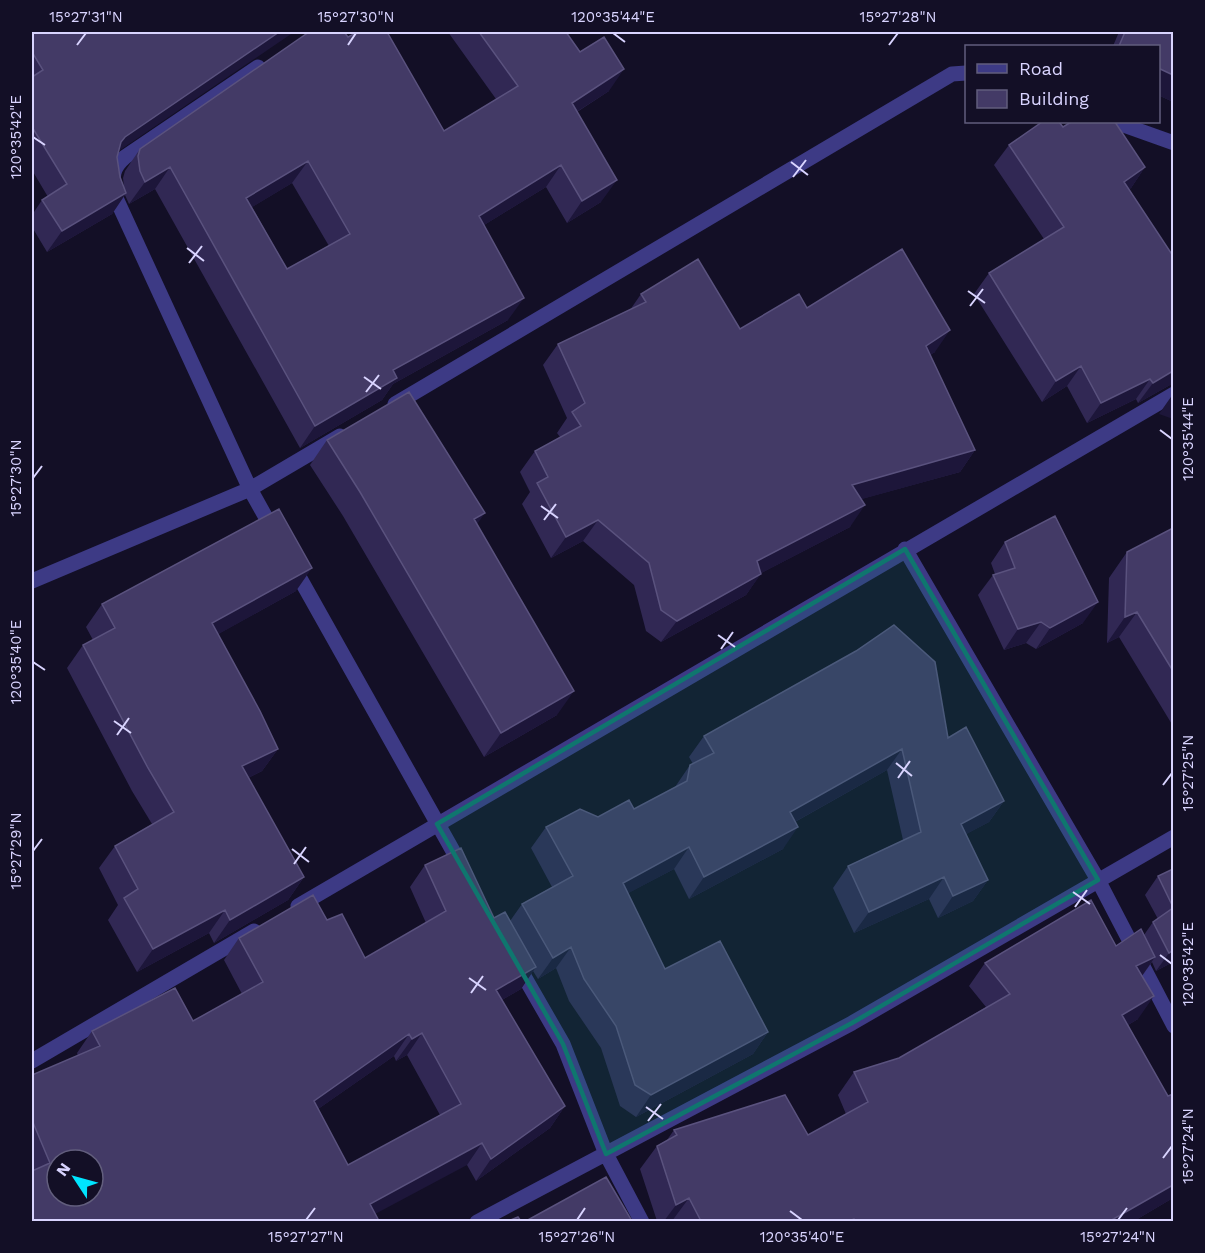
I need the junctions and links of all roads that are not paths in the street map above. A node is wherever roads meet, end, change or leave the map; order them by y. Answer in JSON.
{"nodes":[{"id":1,"x":273,"y":57,"type":"edge"},
{"id":2,"x":965,"y":73,"type":"edge"},
{"id":3,"x":1118,"y":123,"type":"edge"},
{"id":4,"x":1173,"y":144,"type":"edge"},
{"id":5,"x":1173,"y":394,"type":"edge"},
{"id":6,"x":385,"y":410,"type":"edge"},
{"id":7,"x":354,"y":428,"type":"edge"},
{"id":8,"x":250,"y":489,"type":"junction"},
{"id":9,"x":905,"y":549,"type":"junction"},
{"id":10,"x":32,"y":581,"type":"edge"},
{"id":11,"x":437,"y":824,"type":"junction"},
{"id":12,"x":1173,"y":837,"type":"edge"},
{"id":13,"x":1098,"y":880,"type":"junction"},
{"id":14,"x":472,"y":884,"type":"edge"},
{"id":15,"x":285,"y":913,"type":"edge"},
{"id":16,"x":265,"y":925,"type":"edge"},
{"id":17,"x":511,"y":954,"type":"edge"},
{"id":18,"x":1173,"y":1026,"type":"edge"},
{"id":19,"x":32,"y":1061,"type":"edge"},
{"id":20,"x":606,"y":1154,"type":"junction"},
{"id":21,"x":477,"y":1221,"type":"edge"},
{"id":22,"x":642,"y":1221,"type":"edge"}],
"edges":[{"from":1,"to":8,"type":"street"},
{"from":2,"to":6,"type":"street"},
{"from":3,"to":4,"type":"street"},
{"from":5,"to":9,"type":"street"},
{"from":7,"to":8,"type":"street"},
{"from":8,"to":10,"type":"street"},
{"from":8,"to":11,"type":"street"},
{"from":9,"to":11,"type":"street"},
{"from":9,"to":13,"type":"street"},
{"from":11,"to":14,"type":"street"},
{"from":11,"to":15,"type":"street"},
{"from":12,"to":13,"type":"street"},
{"from":13,"to":18,"type":"street"},
{"from":13,"to":20,"type":"street"},
{"from":16,"to":19,"type":"street"},
{"from":17,"to":20,"type":"street"},
{"from":20,"to":21,"type":"street"},
{"from":20,"to":22,"type":"street"}]}
